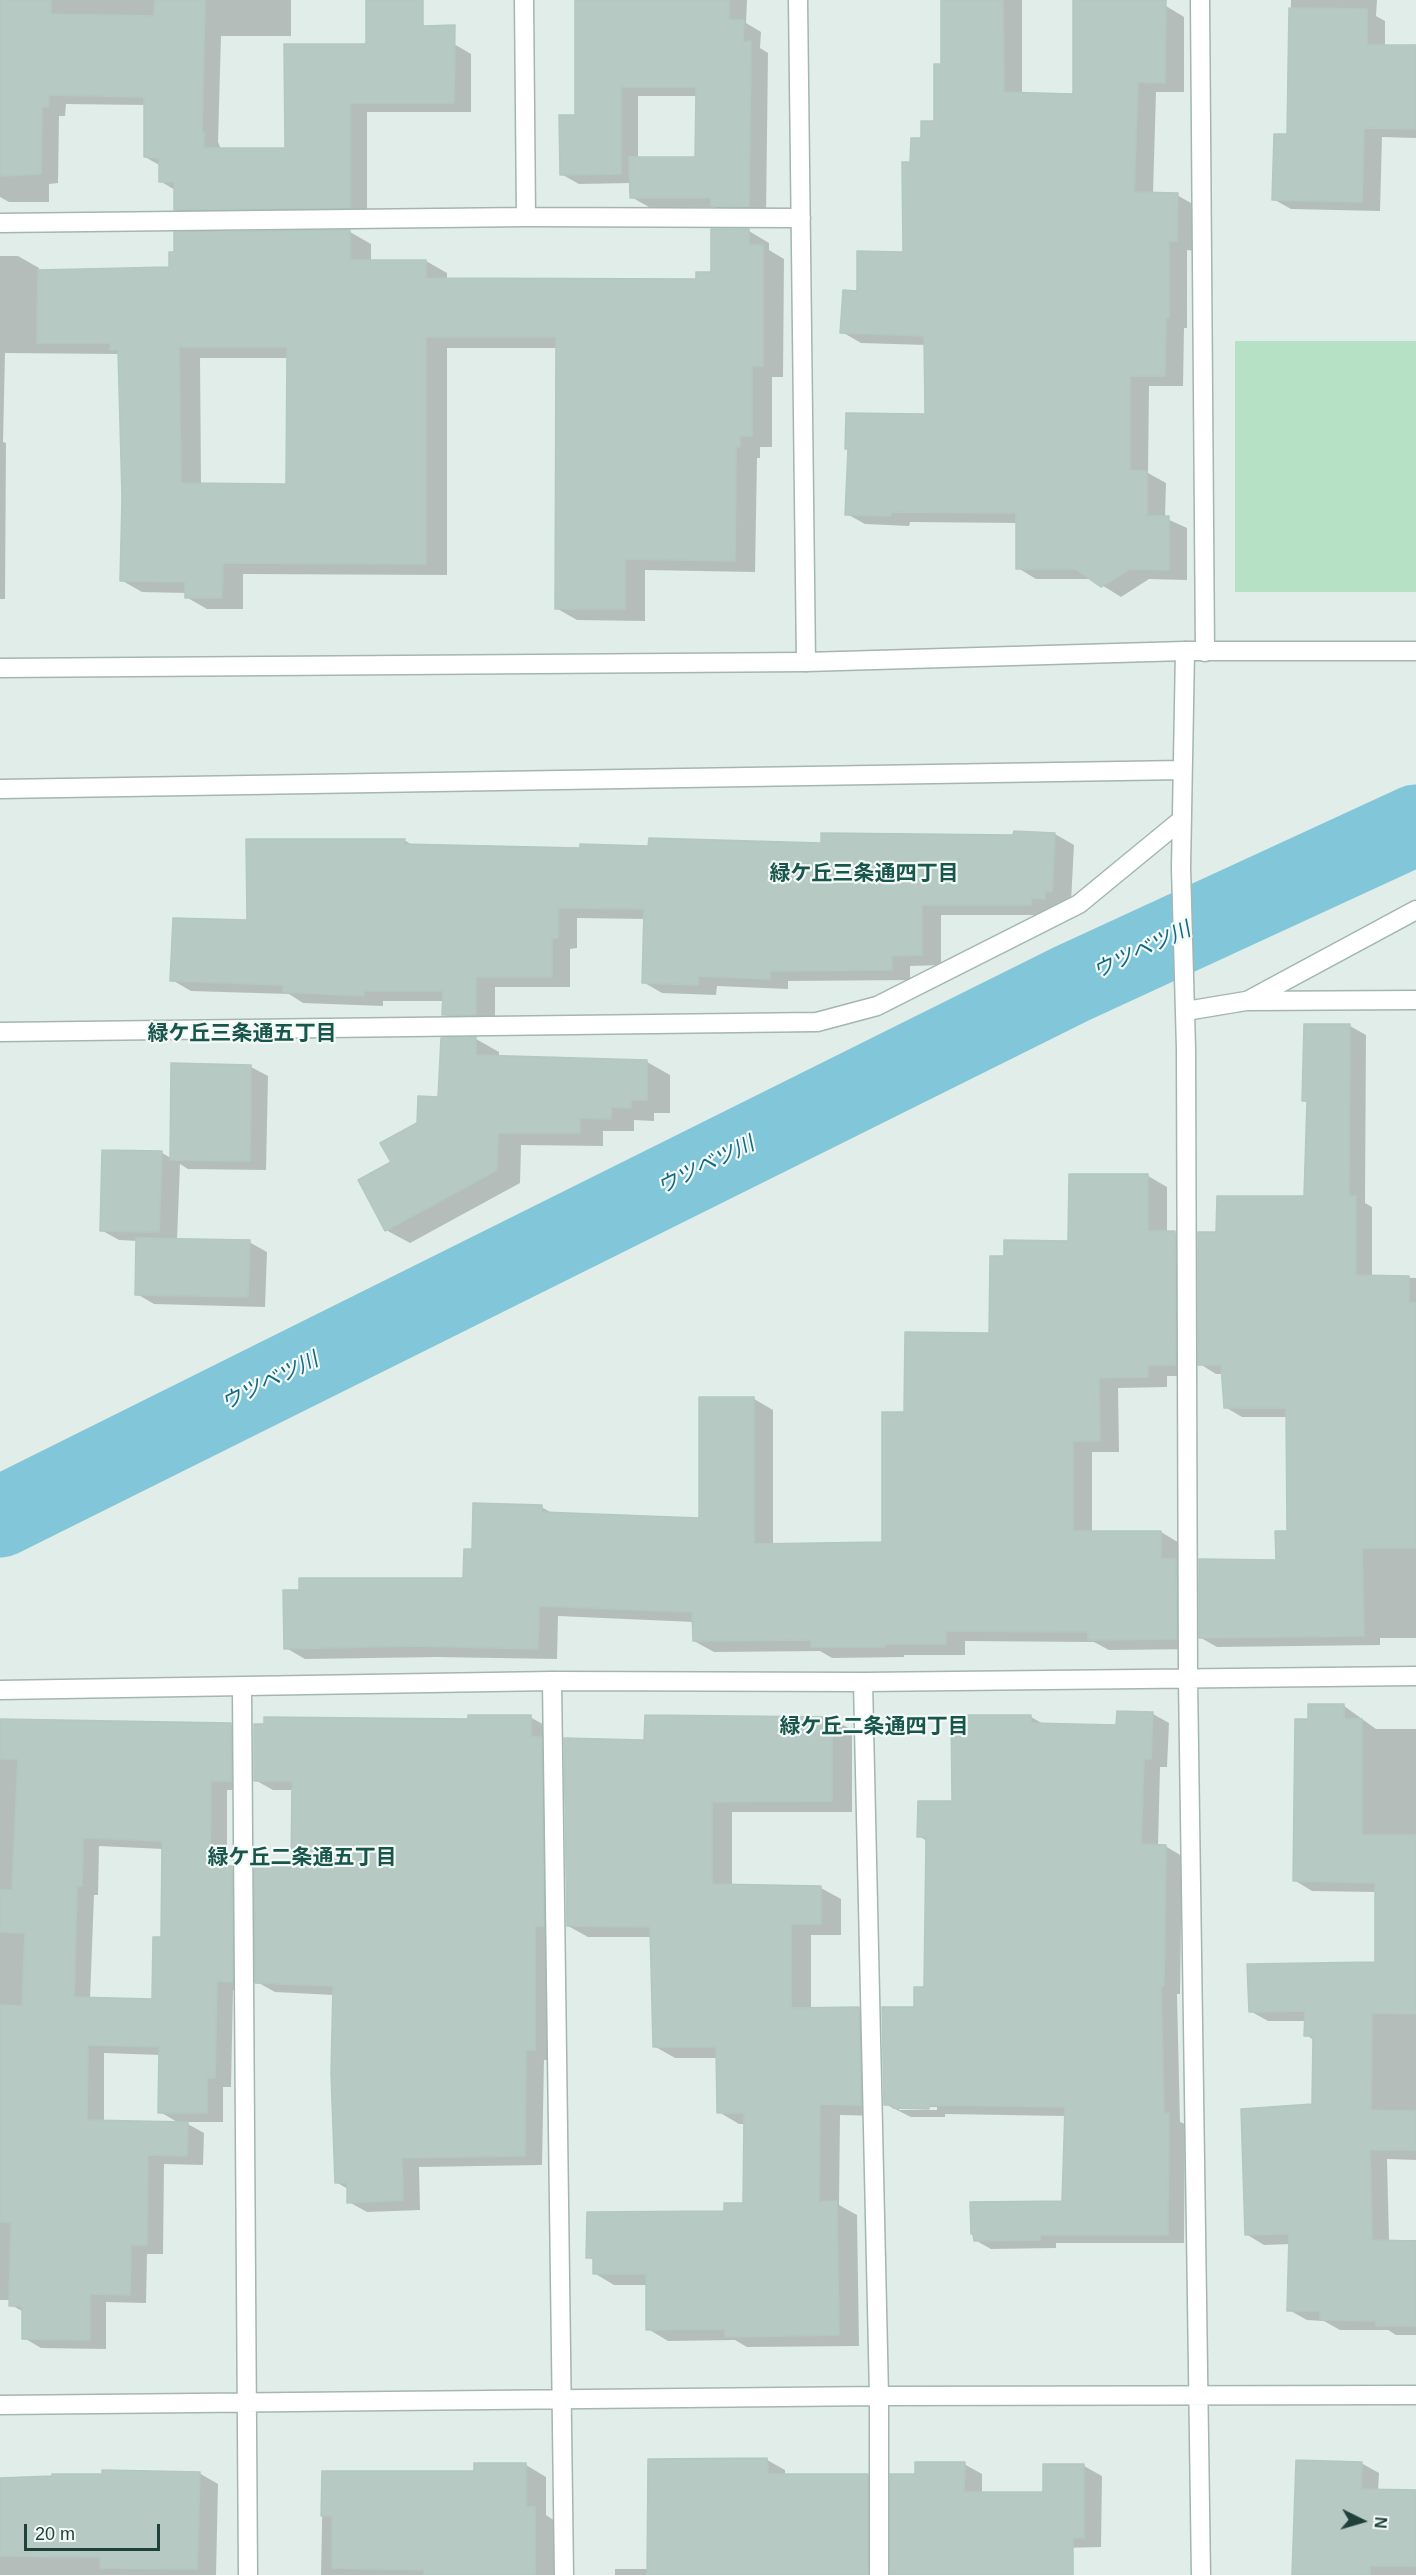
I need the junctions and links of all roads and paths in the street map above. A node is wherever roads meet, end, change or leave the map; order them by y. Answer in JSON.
{"nodes":[{"id":1,"x":524,"y":0,"type":"edge"},
{"id":2,"x":798,"y":0,"type":"edge"},
{"id":3,"x":1200,"y":0,"type":"edge"},
{"id":4,"x":526,"y":217,"type":"junction"},
{"id":5,"x":801,"y":218,"type":"junction"},
{"id":6,"x":0,"y":223,"type":"edge"},
{"id":7,"x":1185,"y":651,"type":"junction"},
{"id":8,"x":1416,"y":651,"type":"edge"},
{"id":9,"x":1205,"y":652,"type":"junction"},
{"id":10,"x":806,"y":662,"type":"junction"},
{"id":11,"x":0,"y":668,"type":"edge"},
{"id":12,"x":1182,"y":770,"type":"junction"},
{"id":13,"x":0,"y":789,"type":"edge"},
{"id":14,"x":1180,"y":821,"type":"junction"},
{"id":15,"x":1416,"y":910,"type":"edge"},
{"id":16,"x":1416,"y":1000,"type":"edge"},
{"id":17,"x":1246,"y":1001,"type":"junction"},
{"id":18,"x":1186,"y":1011,"type":"junction"},
{"id":19,"x":0,"y":1032,"type":"edge"},
{"id":20,"x":1416,"y":1676,"type":"edge"},
{"id":21,"x":1188,"y":1679,"type":"junction"},
{"id":22,"x":552,"y":1681,"type":"junction"},
{"id":23,"x":863,"y":1682,"type":"junction"},
{"id":24,"x":242,"y":1687,"type":"junction"},
{"id":25,"x":0,"y":1690,"type":"edge"},
{"id":26,"x":1199,"y":2395,"type":"junction"},
{"id":27,"x":1416,"y":2395,"type":"edge"},
{"id":28,"x":879,"y":2396,"type":"junction"},
{"id":29,"x":562,"y":2401,"type":"junction"},
{"id":30,"x":247,"y":2402,"type":"junction"},
{"id":31,"x":0,"y":2405,"type":"edge"},
{"id":32,"x":248,"y":2575,"type":"edge"},
{"id":33,"x":564,"y":2575,"type":"edge"},
{"id":34,"x":879,"y":2575,"type":"edge"},
{"id":35,"x":1201,"y":2575,"type":"edge"}],
"edges":[{"from":1,"to":4,"type":"street"},
{"from":2,"to":5,"type":"street"},
{"from":3,"to":9,"type":"street"},
{"from":4,"to":5,"type":"street"},
{"from":4,"to":6,"type":"street"},
{"from":5,"to":10,"type":"street"},
{"from":7,"to":9,"type":"street"},
{"from":7,"to":10,"type":"street"},
{"from":7,"to":12,"type":"street"},
{"from":8,"to":9,"type":"street"},
{"from":10,"to":11,"type":"street"},
{"from":12,"to":13,"type":"street"},
{"from":12,"to":14,"type":"street"},
{"from":14,"to":18,"type":"street"},
{"from":14,"to":19,"type":"street"},
{"from":15,"to":17,"type":"street"},
{"from":16,"to":17,"type":"street"},
{"from":17,"to":18,"type":"street"},
{"from":18,"to":21,"type":"street"},
{"from":20,"to":21,"type":"street"},
{"from":21,"to":23,"type":"street"},
{"from":21,"to":26,"type":"street"},
{"from":22,"to":23,"type":"street"},
{"from":22,"to":24,"type":"street"},
{"from":22,"to":29,"type":"street"},
{"from":23,"to":28,"type":"street"},
{"from":24,"to":25,"type":"street"},
{"from":24,"to":30,"type":"street"},
{"from":26,"to":27,"type":"street"},
{"from":26,"to":28,"type":"street"},
{"from":26,"to":35,"type":"street"},
{"from":28,"to":29,"type":"street"},
{"from":28,"to":34,"type":"street"},
{"from":29,"to":30,"type":"street"},
{"from":29,"to":33,"type":"street"},
{"from":30,"to":31,"type":"street"},
{"from":30,"to":32,"type":"street"}]}
